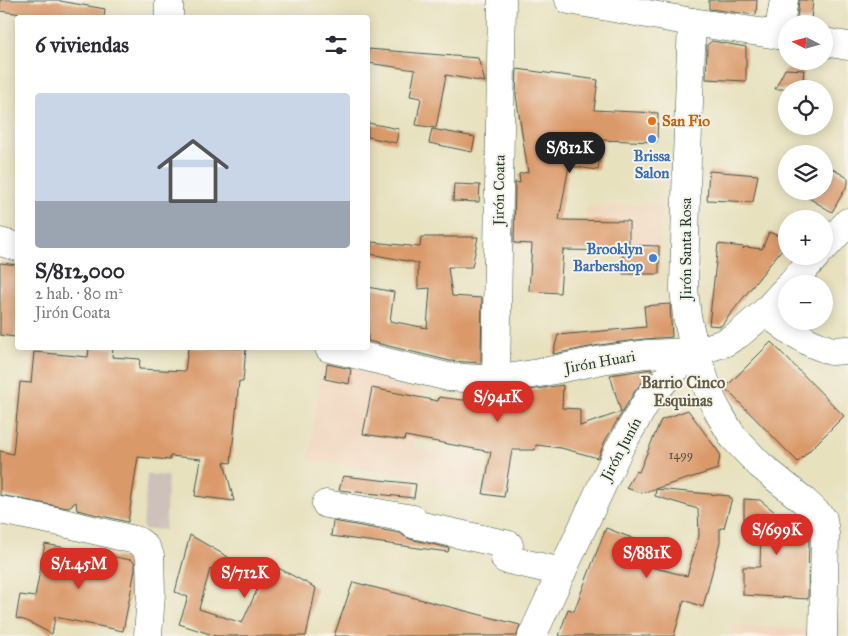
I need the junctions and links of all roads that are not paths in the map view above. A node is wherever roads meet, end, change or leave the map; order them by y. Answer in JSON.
{"nodes":[{"id":1,"x":169,"y":0,"type":"edge"},
{"id":2,"x":502,"y":0,"type":"edge"},
{"id":3,"x":569,"y":0,"type":"edge"},
{"id":4,"x":784,"y":0,"type":"edge"},
{"id":5,"x":169,"y":15,"type":"edge"},
{"id":6,"x":783,"y":15,"type":"edge"},
{"id":7,"x":692,"y":22,"type":"junction"},
{"id":8,"x":778,"y":35,"type":"edge"},
{"id":9,"x":833,"y":44,"type":"edge"},
{"id":10,"x":848,"y":46,"type":"edge"},
{"id":11,"x":848,"y":222,"type":"edge"},
{"id":12,"x":833,"y":238,"type":"edge"},
{"id":13,"x":0,"y":242,"type":"edge"},
{"id":14,"x":15,"y":246,"type":"edge"},
{"id":15,"x":808,"y":265,"type":"edge"},
{"id":16,"x":799,"y":275,"type":"edge"},
{"id":17,"x":778,"y":298,"type":"edge"},
{"id":18,"x":765,"y":312,"type":"junction"},
{"id":19,"x":337,"y":350,"type":"edge"},
{"id":20,"x":848,"y":350,"type":"edge"},
{"id":21,"x":695,"y":352,"type":"junction"},
{"id":22,"x":496,"y":380,"type":"junction"},
{"id":23,"x":326,"y":504,"type":"dead end"},
{"id":24,"x":0,"y":510,"type":"edge"},
{"id":25,"x":562,"y":572,"type":"junction"},
{"id":26,"x":148,"y":636,"type":"edge"},
{"id":27,"x":532,"y":636,"type":"edge"},
{"id":28,"x":823,"y":636,"type":"edge"}],
"edges":[{"from":1,"to":5,"type":"street"},
{"from":2,"to":22,"type":"street","name":"Jirón Coata"},
{"from":3,"to":7,"type":"street"},
{"from":4,"to":6,"type":"street"},
{"from":7,"to":8,"type":"street"},
{"from":7,"to":21,"type":"street","name":"Jirón Santa Rosa"},
{"from":9,"to":10,"type":"street"},
{"from":11,"to":12,"type":"street"},
{"from":13,"to":14,"type":"street"},
{"from":15,"to":16,"type":"street"},
{"from":17,"to":18,"type":"street","name":"Jirón Junín"},
{"from":18,"to":20,"type":"street"},
{"from":18,"to":21,"type":"street","name":"Jirón Junín"},
{"from":19,"to":22,"type":"street","name":"Jirón Huari"},
{"from":21,"to":22,"type":"street","name":"Jirón Huari"},
{"from":21,"to":25,"type":"street","name":"Jirón Junín"},
{"from":21,"to":28,"type":"street","name":"Jirón Santa Rosa"},
{"from":23,"to":25,"type":"street"},
{"from":24,"to":26,"type":"street"},
{"from":25,"to":27,"type":"street","name":"Jirón Junín"}]}
